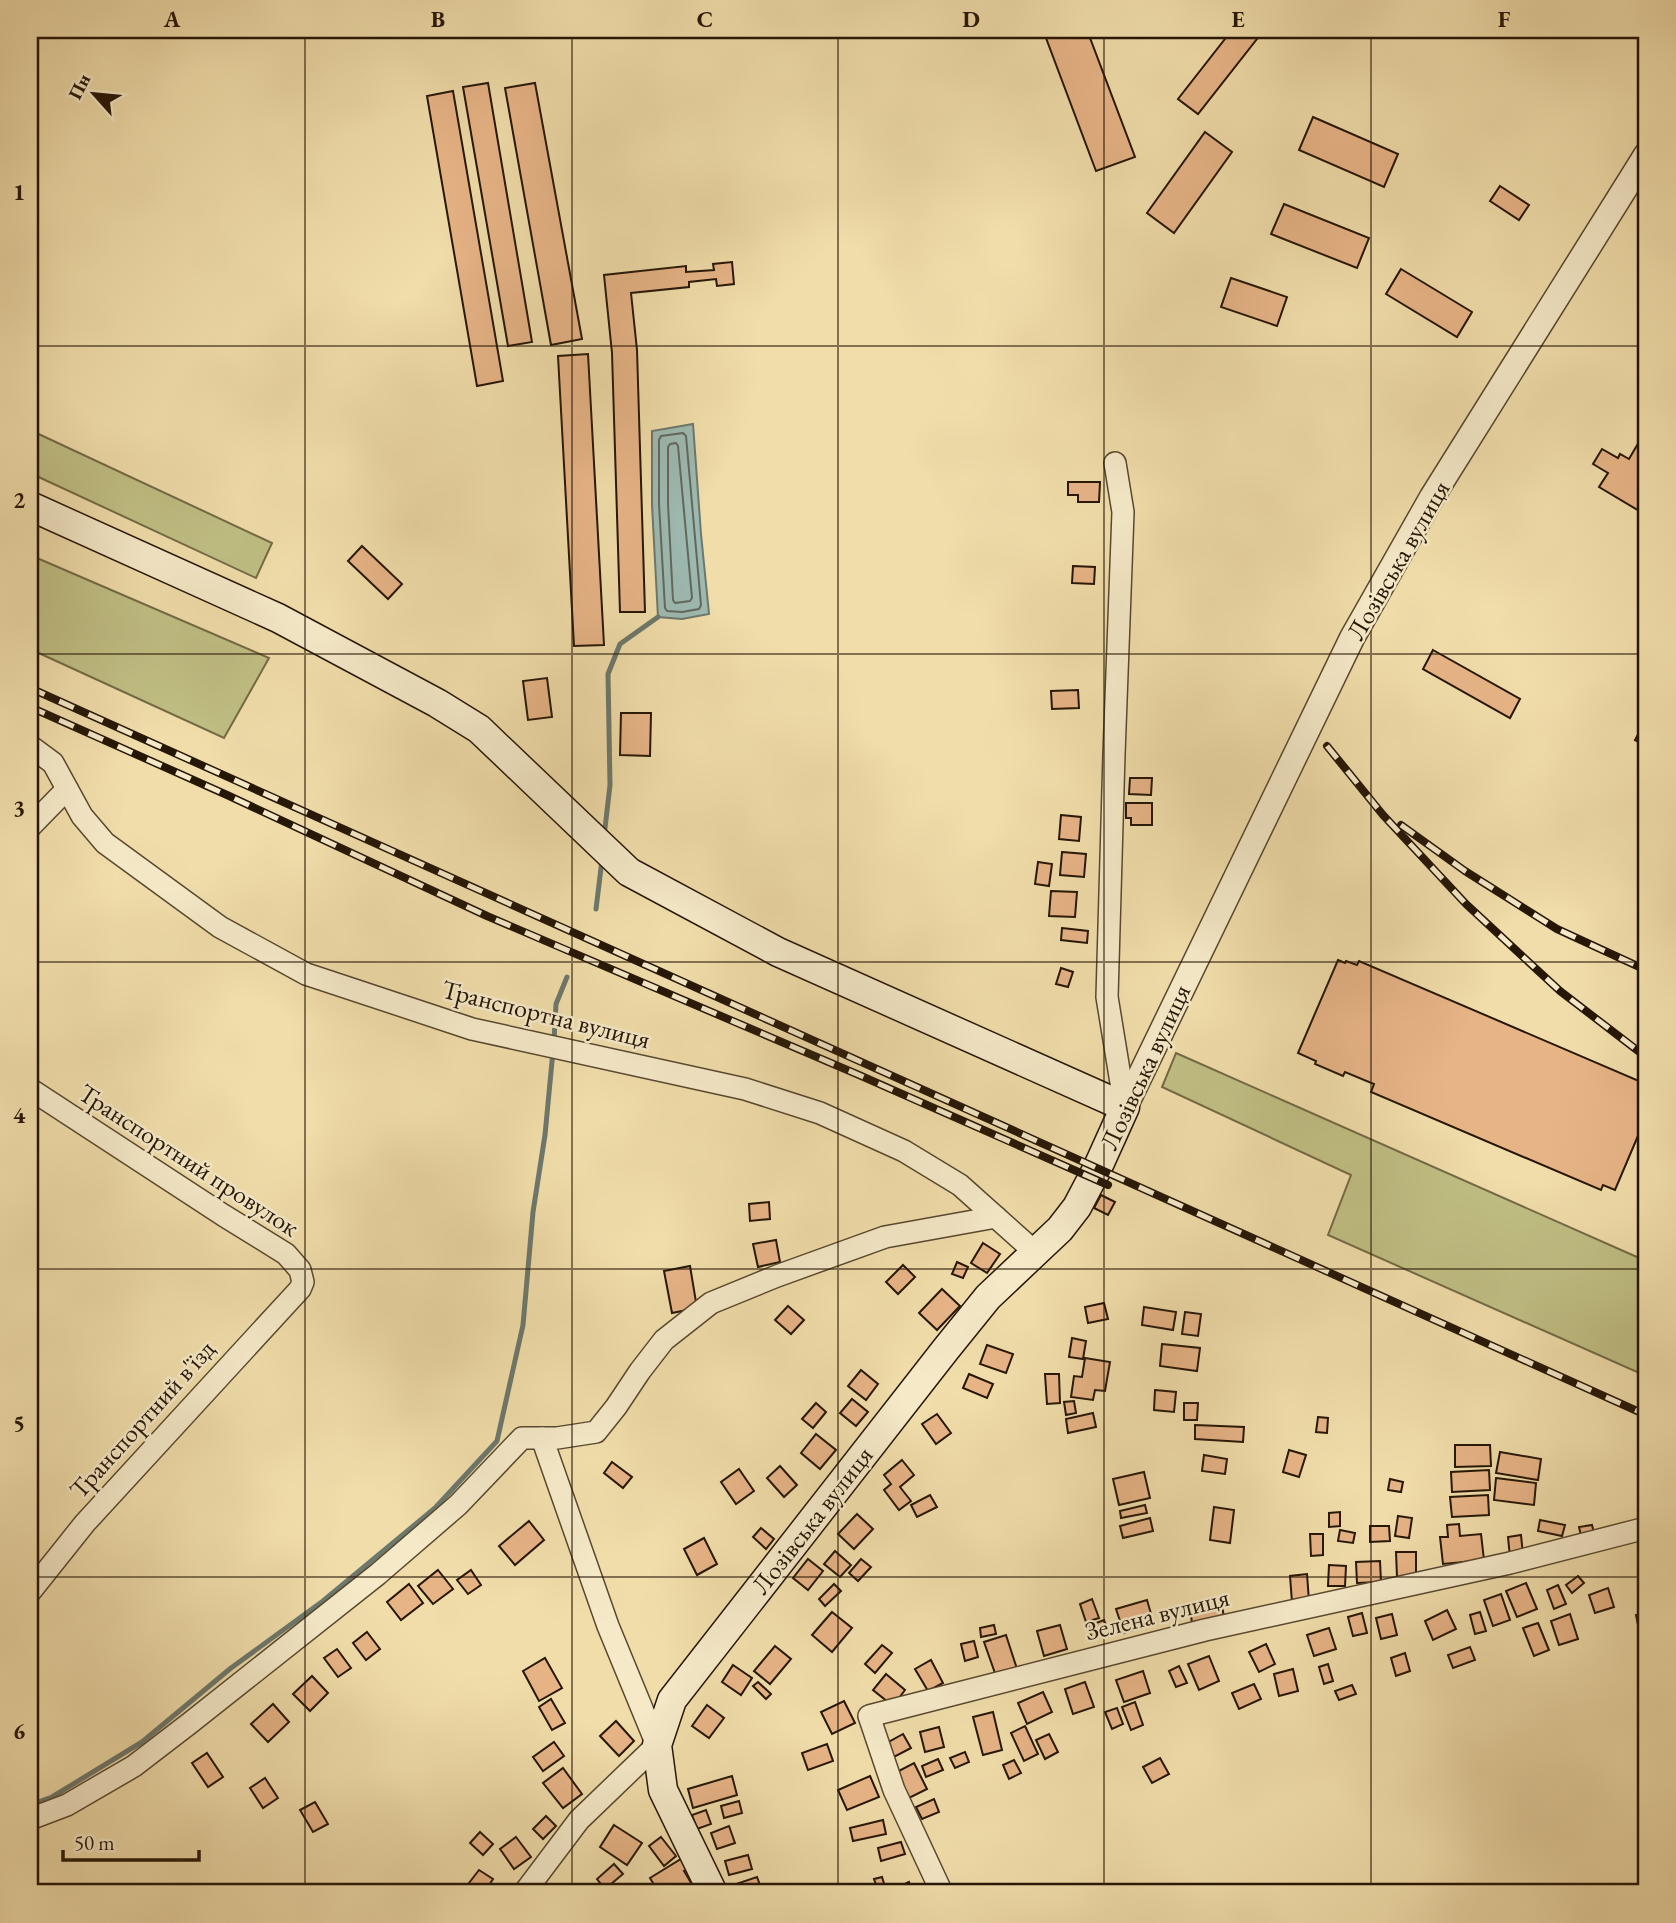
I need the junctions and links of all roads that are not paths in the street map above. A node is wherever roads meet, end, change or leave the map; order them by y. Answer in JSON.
{"nodes":[{"id":1,"x":1646,"y":155,"type":"edge"},
{"id":2,"x":1115,"y":463,"type":"dead end"},
{"id":3,"x":30,"y":506,"type":"edge"},
{"id":4,"x":30,"y":746,"type":"edge"},
{"id":5,"x":68,"y":789,"type":"junction"},
{"id":6,"x":30,"y":827,"type":"edge"},
{"id":7,"x":30,"y":1089,"type":"edge"},
{"id":8,"x":1125,"y":1107,"type":"junction"},
{"id":9,"x":996,"y":1217,"type":"junction"},
{"id":10,"x":1035,"y":1252,"type":"junction"},
{"id":11,"x":300,"y":1289,"type":"joint"},
{"id":12,"x":542,"y":1438,"type":"junction"},
{"id":13,"x":1646,"y":1528,"type":"edge"},
{"id":14,"x":30,"y":1592,"type":"edge"},
{"id":15,"x":657,"y":1745,"type":"junction"},
{"id":16,"x":30,"y":1819,"type":"edge"},
{"id":17,"x":524,"y":1893,"type":"edge"},
{"id":18,"x":713,"y":1893,"type":"edge"},
{"id":19,"x":942,"y":1893,"type":"edge"}],
"edges":[{"from":1,"to":8,"type":"street","name":"Лозівська вулиця"},
{"from":2,"to":8,"type":"street"},
{"from":3,"to":8,"type":"main road"},
{"from":4,"to":5,"type":"street","name":"Транспортна вулиця"},
{"from":5,"to":6,"type":"street"},
{"from":5,"to":9,"type":"street","name":"Транспортна вулиця"},
{"from":7,"to":11,"type":"street","name":"Транспортний провулок"},
{"from":8,"to":10,"type":"main road","name":"Лозівська вулиця"},
{"from":9,"to":10,"type":"street","name":"Транспортна вулиця"},
{"from":9,"to":12,"type":"street"},
{"from":10,"to":15,"type":"main road","name":"Лозівська вулиця"},
{"from":11,"to":14,"type":"street","name":"Транспортний в'їзд"},
{"from":12,"to":15,"type":"street"},
{"from":12,"to":16,"type":"street"},
{"from":13,"to":19,"type":"street","name":"Зелена вулиця"},
{"from":15,"to":17,"type":"street","name":"Лозівська вулиця"},
{"from":15,"to":18,"type":"main road"}]}
